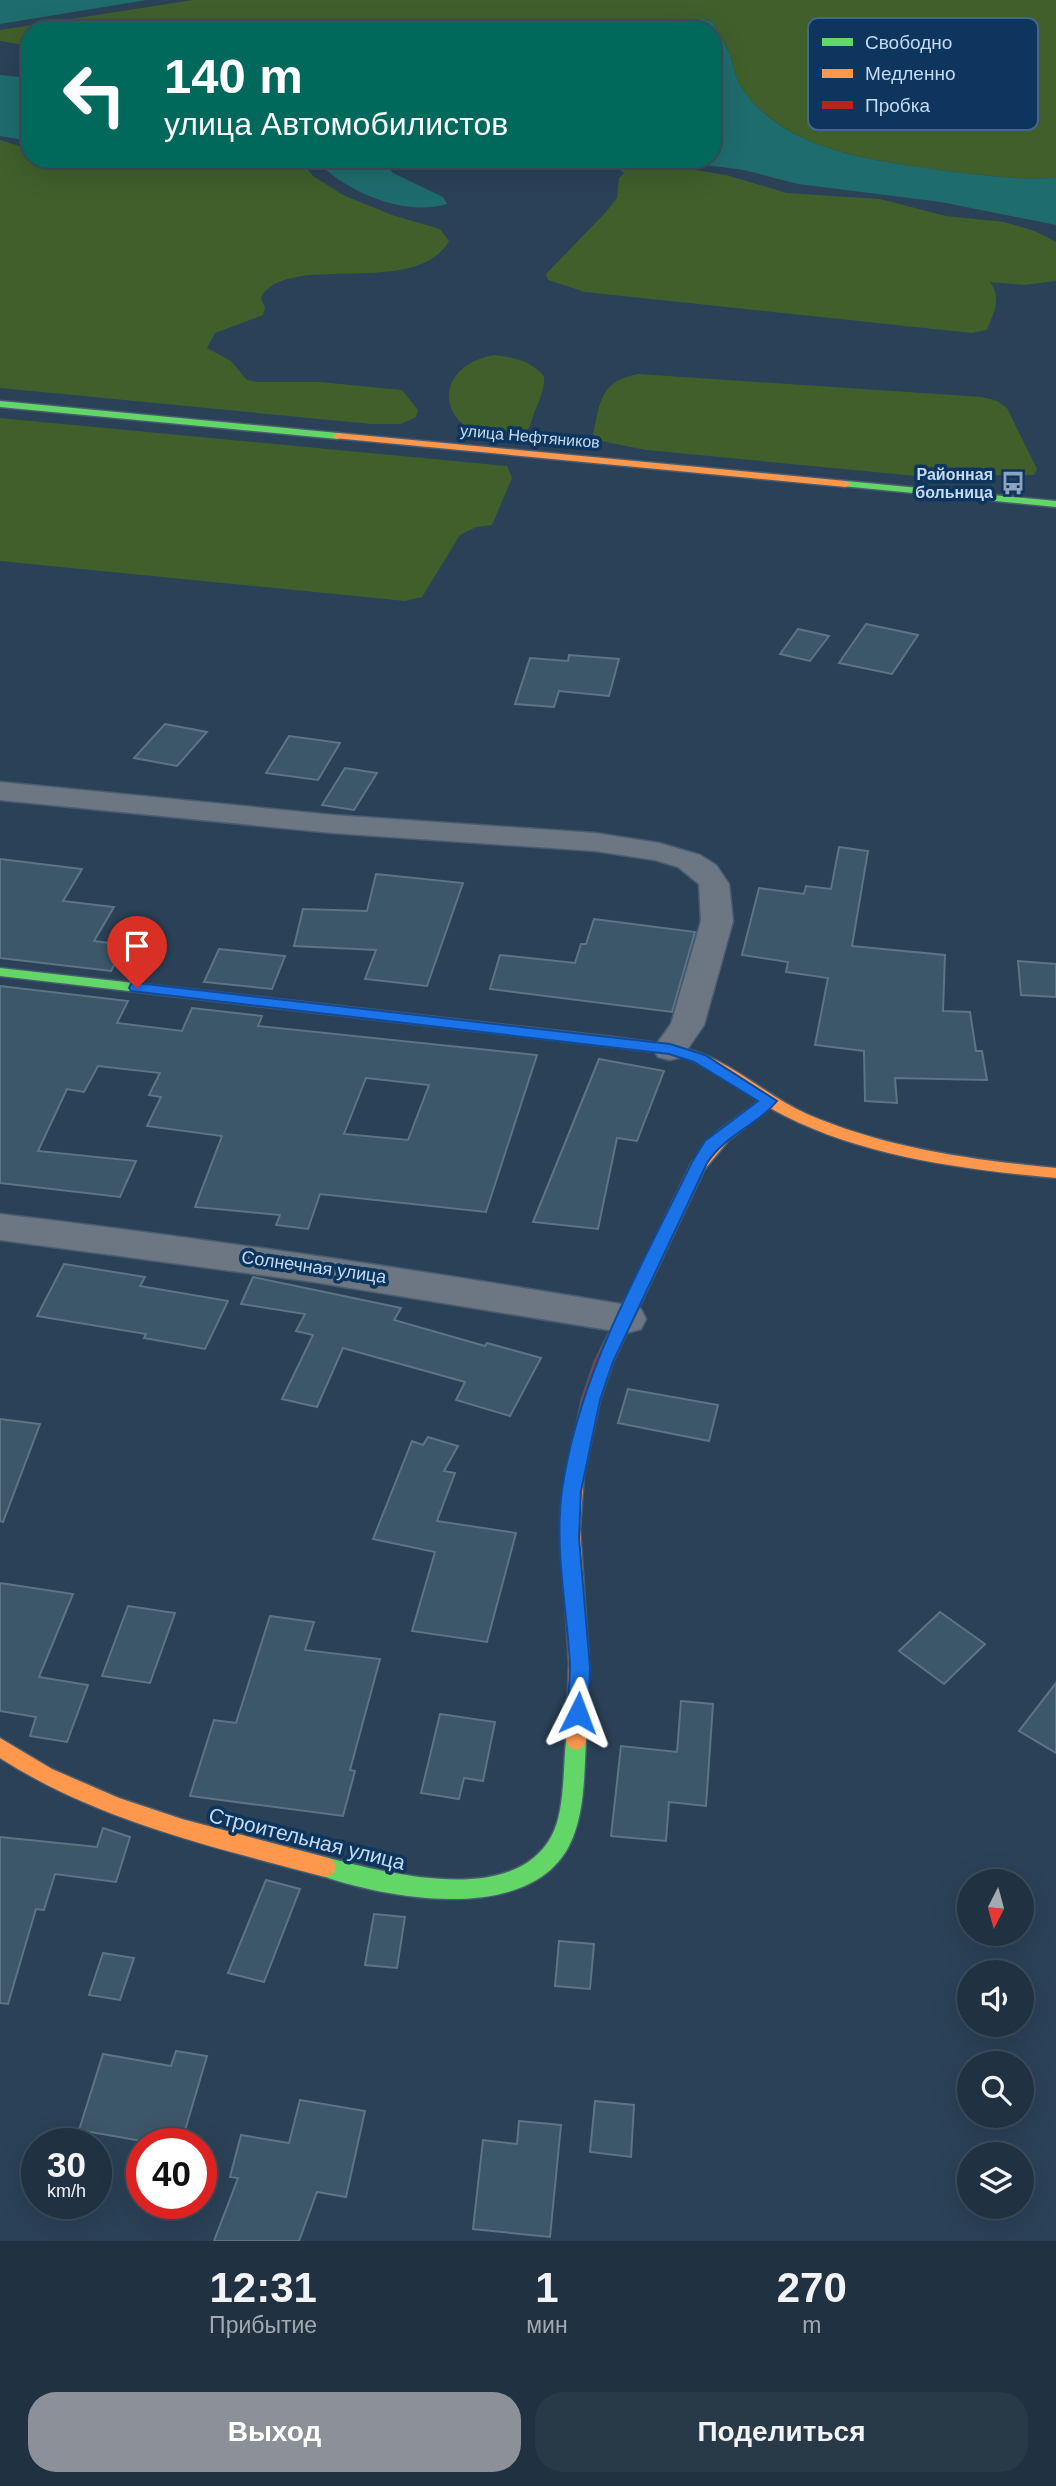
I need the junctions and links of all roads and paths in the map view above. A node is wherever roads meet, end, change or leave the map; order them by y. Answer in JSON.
{"nodes":[{"id":1,"x":0,"y":404,"type":"edge"},
{"id":2,"x":1056,"y":504,"type":"edge"},
{"id":3,"x":0,"y":791,"type":"edge"},
{"id":4,"x":0,"y":972,"type":"edge"},
{"id":5,"x":670,"y":1049,"type":"junction"},
{"id":6,"x":769,"y":1101,"type":"junction"},
{"id":7,"x":1056,"y":1172,"type":"edge"},
{"id":8,"x":0,"y":1227,"type":"edge"},
{"id":9,"x":626,"y":1319,"type":"junction"},
{"id":10,"x":0,"y":1747,"type":"edge"}],
"edges":[{"from":1,"to":2,"type":"street","name":"улица Нефтяников"},
{"from":3,"to":5,"type":"street"},
{"from":4,"to":5,"type":"street"},
{"from":5,"to":6,"type":"street"},
{"from":6,"to":7,"type":"street"},
{"from":6,"to":9,"type":"street","name":"Строительная улица"},
{"from":8,"to":9,"type":"street","name":"Солнечная улица"},
{"from":9,"to":10,"type":"street","name":"Строительная улица"}]}
